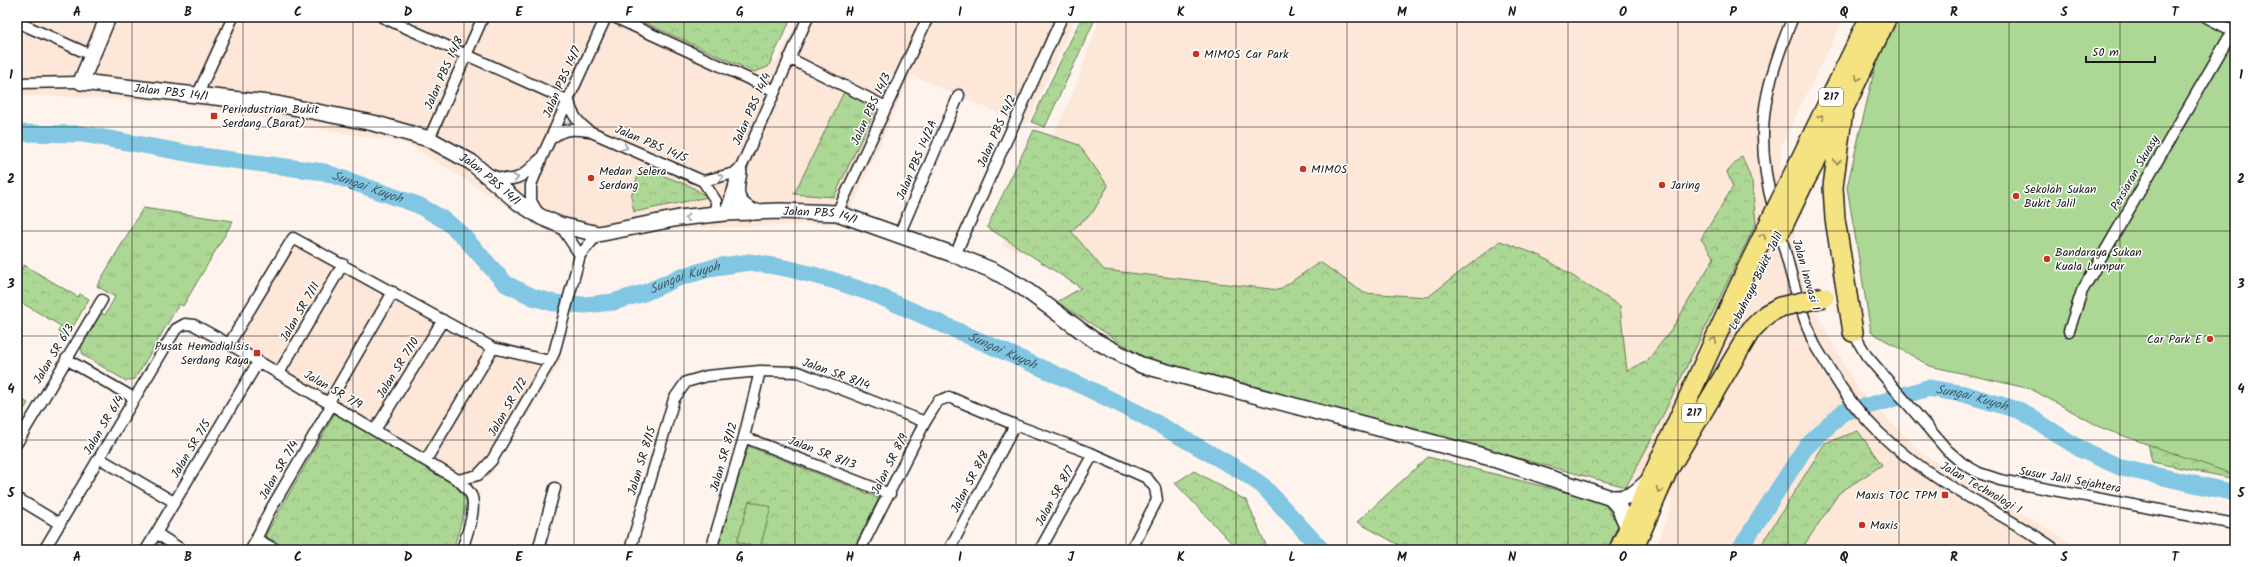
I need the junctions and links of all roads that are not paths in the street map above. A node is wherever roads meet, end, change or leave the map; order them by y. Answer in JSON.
{"nodes":[{"id":1,"x":108,"y":17,"type":"edge"},
{"id":2,"x":233,"y":17,"type":"edge"},
{"id":3,"x":382,"y":17,"type":"edge"},
{"id":4,"x":483,"y":17,"type":"edge"},
{"id":5,"x":606,"y":17,"type":"edge"},
{"id":6,"x":614,"y":17,"type":"edge"},
{"id":7,"x":808,"y":17,"type":"edge"},
{"id":8,"x":928,"y":17,"type":"edge"},
{"id":9,"x":1062,"y":17,"type":"edge"},
{"id":10,"x":1793,"y":17,"type":"edge"},
{"id":11,"x":1870,"y":17,"type":"edge"},
{"id":12,"x":1887,"y":17,"type":"edge"},
{"id":13,"x":2206,"y":17,"type":"edge"},
{"id":14,"x":2232,"y":17,"type":"edge"},
{"id":15,"x":2235,"y":19,"type":"edge"},
{"id":16,"x":17,"y":22,"type":"edge"},
{"id":17,"x":2234,"y":32,"type":"edge"},
{"id":18,"x":91,"y":55,"type":"junction"},
{"id":19,"x":466,"y":55,"type":"junction"},
{"id":20,"x":789,"y":58,"type":"junction"},
{"id":21,"x":81,"y":82,"type":"junction"},
{"id":22,"x":17,"y":83,"type":"edge"},
{"id":23,"x":775,"y":91,"type":"junction"},
{"id":24,"x":959,"y":95,"type":"dead end"},
{"id":25,"x":197,"y":96,"type":"junction"},
{"id":26,"x":569,"y":101,"type":"junction"},
{"id":27,"x":886,"y":107,"type":"junction"},
{"id":28,"x":1843,"y":110,"type":"junction"},
{"id":29,"x":589,"y":131,"type":"junction"},
{"id":30,"x":429,"y":139,"type":"junction"},
{"id":31,"x":550,"y":140,"type":"junction"},
{"id":32,"x":542,"y":157,"type":"junction"},
{"id":33,"x":484,"y":172,"type":"junction"},
{"id":34,"x":739,"y":172,"type":"junction"},
{"id":35,"x":703,"y":181,"type":"junction"},
{"id":36,"x":1797,"y":181,"type":"junction"},
{"id":37,"x":753,"y":212,"type":"junction"},
{"id":38,"x":837,"y":213,"type":"junction"},
{"id":39,"x":718,"y":214,"type":"junction"},
{"id":40,"x":541,"y":217,"type":"junction"},
{"id":41,"x":560,"y":225,"type":"junction"},
{"id":42,"x":598,"y":234,"type":"junction"},
{"id":43,"x":899,"y":235,"type":"junction"},
{"id":44,"x":955,"y":255,"type":"junction"},
{"id":45,"x":579,"y":259,"type":"junction"},
{"id":46,"x":343,"y":264,"type":"junction"},
{"id":47,"x":1752,"y":274,"type":"junction"},
{"id":48,"x":393,"y":292,"type":"junction"},
{"id":49,"x":102,"y":300,"type":"dead end"},
{"id":50,"x":443,"y":320,"type":"junction"},
{"id":51,"x":194,"y":325,"type":"joint"},
{"id":52,"x":2069,"y":331,"type":"dead end"},
{"id":53,"x":1853,"y":332,"type":"junction"},
{"id":54,"x":229,"y":344,"type":"junction"},
{"id":55,"x":493,"y":348,"type":"junction"},
{"id":56,"x":552,"y":357,"type":"junction"},
{"id":57,"x":66,"y":359,"type":"junction"},
{"id":58,"x":258,"y":362,"type":"junction"},
{"id":59,"x":760,"y":371,"type":"junction"},
{"id":60,"x":279,"y":373,"type":"junction"},
{"id":61,"x":686,"y":382,"type":"joint"},
{"id":62,"x":134,"y":398,"type":"junction"},
{"id":63,"x":331,"y":403,"type":"junction"},
{"id":64,"x":925,"y":422,"type":"junction"},
{"id":65,"x":1015,"y":426,"type":"junction"},
{"id":66,"x":375,"y":430,"type":"junction"},
{"id":67,"x":744,"y":437,"type":"junction"},
{"id":68,"x":17,"y":443,"type":"edge"},
{"id":69,"x":1893,"y":447,"type":"joint"},
{"id":70,"x":1092,"y":454,"type":"junction"},
{"id":71,"x":99,"y":458,"type":"junction"},
{"id":72,"x":426,"y":460,"type":"junction"},
{"id":73,"x":1668,"y":470,"type":"junction"},
{"id":74,"x":458,"y":480,"type":"junction"},
{"id":75,"x":1650,"y":480,"type":"junction"},
{"id":76,"x":555,"y":488,"type":"dead end"},
{"id":77,"x":890,"y":494,"type":"junction"},
{"id":78,"x":17,"y":498,"type":"edge"},
{"id":79,"x":1611,"y":498,"type":"junction"},
{"id":80,"x":174,"y":502,"type":"junction"},
{"id":81,"x":60,"y":524,"type":"junction"},
{"id":82,"x":2235,"y":524,"type":"edge"},
{"id":83,"x":1628,"y":528,"type":"junction"},
{"id":84,"x":156,"y":533,"type":"junction"},
{"id":85,"x":256,"y":539,"type":"junction"},
{"id":86,"x":44,"y":550,"type":"edge"},
{"id":87,"x":146,"y":550,"type":"edge"},
{"id":88,"x":182,"y":550,"type":"edge"},
{"id":89,"x":251,"y":550,"type":"edge"},
{"id":90,"x":276,"y":550,"type":"edge"},
{"id":91,"x":462,"y":550,"type":"edge"},
{"id":92,"x":538,"y":550,"type":"edge"},
{"id":93,"x":630,"y":550,"type":"edge"},
{"id":94,"x":710,"y":550,"type":"edge"},
{"id":95,"x":860,"y":550,"type":"edge"},
{"id":96,"x":949,"y":550,"type":"edge"},
{"id":97,"x":1040,"y":550,"type":"edge"},
{"id":98,"x":1131,"y":550,"type":"edge"},
{"id":99,"x":1619,"y":550,"type":"edge"},
{"id":100,"x":1633,"y":550,"type":"edge"},
{"id":101,"x":2056,"y":550,"type":"edge"}],
"edges":[{"from":1,"to":18,"type":"street"},
{"from":2,"to":25,"type":"street"},
{"from":3,"to":19,"type":"street"},
{"from":4,"to":19,"type":"street","name":"Jalan PBS 14/8"},
{"from":5,"to":26,"type":"street","name":"Jalan PBS 14/7"},
{"from":6,"to":23,"type":"street"},
{"from":7,"to":20,"type":"street","name":"Jalan PBS 14/4"},
{"from":8,"to":27,"type":"street","name":"Jalan PBS 14/3"},
{"from":9,"to":44,"type":"street","name":"Jalan PBS 14/2"},
{"from":10,"to":69,"type":"street","name":"Jalan Inovasi 1"},
{"from":36,"to":11,"type":"highway","name":"Lebuhraya Bukit Jalil","number":"217","one_way":true},
{"from":12,"to":28,"type":"highway","name":"Lebuhraya Bukit Jalil","number":"217","one_way":true},
{"from":13,"to":17,"type":"street"},
{"from":14,"to":15,"type":"street"},
{"from":16,"to":18,"type":"street"},
{"from":17,"to":52,"type":"street","name":"Persiaran Skuasy"},
{"from":18,"to":21,"type":"street"},
{"from":19,"to":26,"type":"street"},
{"from":19,"to":30,"type":"street","name":"Jalan PBS 14/8"},
{"from":20,"to":23,"type":"street","name":"Jalan PBS 14/4"},
{"from":20,"to":27,"type":"street"},
{"from":21,"to":22,"type":"street","name":"Jalan PBS 14/1"},
{"from":21,"to":25,"type":"street","name":"Jalan PBS 14/1"},
{"from":23,"to":34,"type":"street","name":"Jalan PBS 14/4"},
{"from":24,"to":43,"type":"street","name":"Jalan PBS 14/2A"},
{"from":25,"to":30,"type":"street","name":"Jalan PBS 14/1"},
{"from":26,"to":29,"type":"street"},
{"from":26,"to":31,"type":"street","name":"Jalan PBS 14/7"},
{"from":27,"to":38,"type":"street","name":"Jalan PBS 14/3"},
{"from":28,"to":36,"type":"highway","name":"Lebuhraya Bukit Jalil","number":"217"},
{"from":28,"to":53,"type":"highway","one_way":true},
{"from":29,"to":31,"type":"street"},
{"from":29,"to":35,"type":"street","name":"Jalan PBS 14/5","one_way":true},
{"from":30,"to":33,"type":"street","name":"Jalan PBS 14/1"},
{"from":31,"to":32,"type":"street","name":"Jalan PBS 14/7"},
{"from":33,"to":32,"type":"street","name":"Jalan PBS 14/7","one_way":true},
{"from":32,"to":40,"type":"street","name":"Jalan PBS 14/7"},
{"from":33,"to":40,"type":"street","name":"Jalan PBS 14/1"},
{"from":35,"to":34,"type":"street","one_way":true},
{"from":34,"to":37,"type":"street"},
{"from":34,"to":39,"type":"street","name":"Jalan PBS 14/4"},
{"from":35,"to":39,"type":"street"},
{"from":36,"to":47,"type":"highway","name":"Lebuhraya Bukit Jalil","number":"217","bridge":true},
{"from":37,"to":38,"type":"street","name":"Jalan PBS 14/1"},
{"from":37,"to":39,"type":"street","name":"Jalan PBS 14/1"},
{"from":38,"to":43,"type":"street","name":"Jalan PBS 14/1"},
{"from":39,"to":42,"type":"street","name":"Jalan PBS 14/1","one_way":true},
{"from":40,"to":41,"type":"street","name":"Jalan PBS 14/1"},
{"from":41,"to":42,"type":"street","name":"Jalan PBS 14/1"},
{"from":41,"to":45,"type":"street"},
{"from":42,"to":45,"type":"street","name":"Jalan SR 7/2"},
{"from":43,"to":44,"type":"street","name":"Jalan PBS 14/1"},
{"from":44,"to":79,"type":"street","name":"Jalan PBS 14/1"},
{"from":45,"to":56,"type":"street","name":"Jalan SR 7/2"},
{"from":46,"to":48,"type":"street"},
{"from":46,"to":54,"type":"street"},
{"from":46,"to":60,"type":"street","name":"Jalan SR 7/11"},
{"from":47,"to":73,"type":"highway","name":"Lebuhraya Bukit Jalil","number":"217"},
{"from":75,"to":47,"type":"highway","name":"Lebuhraya Bukit Jalil","number":"217","one_way":true},
{"from":48,"to":50,"type":"street"},
{"from":48,"to":63,"type":"street","name":"Jalan SR 7/4"},
{"from":49,"to":57,"type":"street","name":"Jalan SR 6/3"},
{"from":50,"to":55,"type":"street"},
{"from":50,"to":66,"type":"street","name":"Jalan SR 7/10"},
{"from":51,"to":54,"type":"street","name":"Jalan SR 7/9"},
{"from":51,"to":62,"type":"street","name":"Jalan SR 6/4"},
{"from":53,"to":73,"type":"highway","bridge":true},
{"from":53,"to":82,"type":"street","name":"Susur Jalil Sejahtera"},
{"from":54,"to":58,"type":"street","name":"Jalan SR 7/9"},
{"from":55,"to":56,"type":"street"},
{"from":55,"to":72,"type":"street"},
{"from":56,"to":74,"type":"street","name":"Jalan SR 7/2"},
{"from":57,"to":62,"type":"street"},
{"from":57,"to":68,"type":"street","name":"Jalan SR 6/3"},
{"from":58,"to":60,"type":"street","name":"Jalan SR 7/9"},
{"from":58,"to":80,"type":"street","name":"Jalan SR 7/5"},
{"from":59,"to":61,"type":"street","name":"Jalan SR 8/14"},
{"from":59,"to":64,"type":"street","name":"Jalan SR 8/14"},
{"from":59,"to":67,"type":"street","name":"Jalan SR 8/12"},
{"from":60,"to":63,"type":"street","name":"Jalan SR 7/9"},
{"from":61,"to":93,"type":"street","name":"Jalan SR 8/15"},
{"from":62,"to":71,"type":"street","name":"Jalan SR 6/4"},
{"from":63,"to":66,"type":"street","name":"Jalan SR 7/9"},
{"from":63,"to":85,"type":"street","name":"Jalan SR 7/4"},
{"from":64,"to":65,"type":"street","name":"Jalan SR 8/9"},
{"from":64,"to":77,"type":"street","name":"Jalan SR 8/9"},
{"from":65,"to":70,"type":"street"},
{"from":65,"to":96,"type":"street","name":"Jalan SR 8/8"},
{"from":66,"to":72,"type":"street","name":"Jalan SR 7/9"},
{"from":67,"to":77,"type":"street","name":"Jalan SR 8/13"},
{"from":67,"to":94,"type":"street","name":"Jalan SR 8/12"},
{"from":69,"to":101,"type":"street","name":"Jalan Technologi 1"},
{"from":70,"to":97,"type":"street","name":"Jalan SR 8/7"},
{"from":70,"to":98,"type":"street"},
{"from":71,"to":80,"type":"street"},
{"from":71,"to":81,"type":"street","name":"Jalan SR 6/4"},
{"from":72,"to":74,"type":"street","name":"Jalan SR 7/9"},
{"from":73,"to":100,"type":"highway","name":"Lebuhraya Bukit Jalil","number":"217","one_way":true},
{"from":74,"to":91,"type":"street"},
{"from":75,"to":79,"type":"street"},
{"from":75,"to":83,"type":"highway","name":"Lebuhraya Bukit Jalil","number":"217"},
{"from":76,"to":92,"type":"street"},
{"from":77,"to":95,"type":"street","name":"Jalan SR 8/9"},
{"from":78,"to":81,"type":"street"},
{"from":79,"to":83,"type":"street"},
{"from":80,"to":84,"type":"street","name":"Jalan SR 7/5"},
{"from":81,"to":86,"type":"street","name":"Jalan SR 6/4"},
{"from":83,"to":99,"type":"highway","name":"Lebuhraya Bukit Jalil","number":"217"},
{"from":84,"to":87,"type":"street","name":"Jalan SR 7/5"},
{"from":84,"to":88,"type":"street"},
{"from":85,"to":89,"type":"street","name":"Jalan SR 7/4"},
{"from":85,"to":90,"type":"street"}]}
